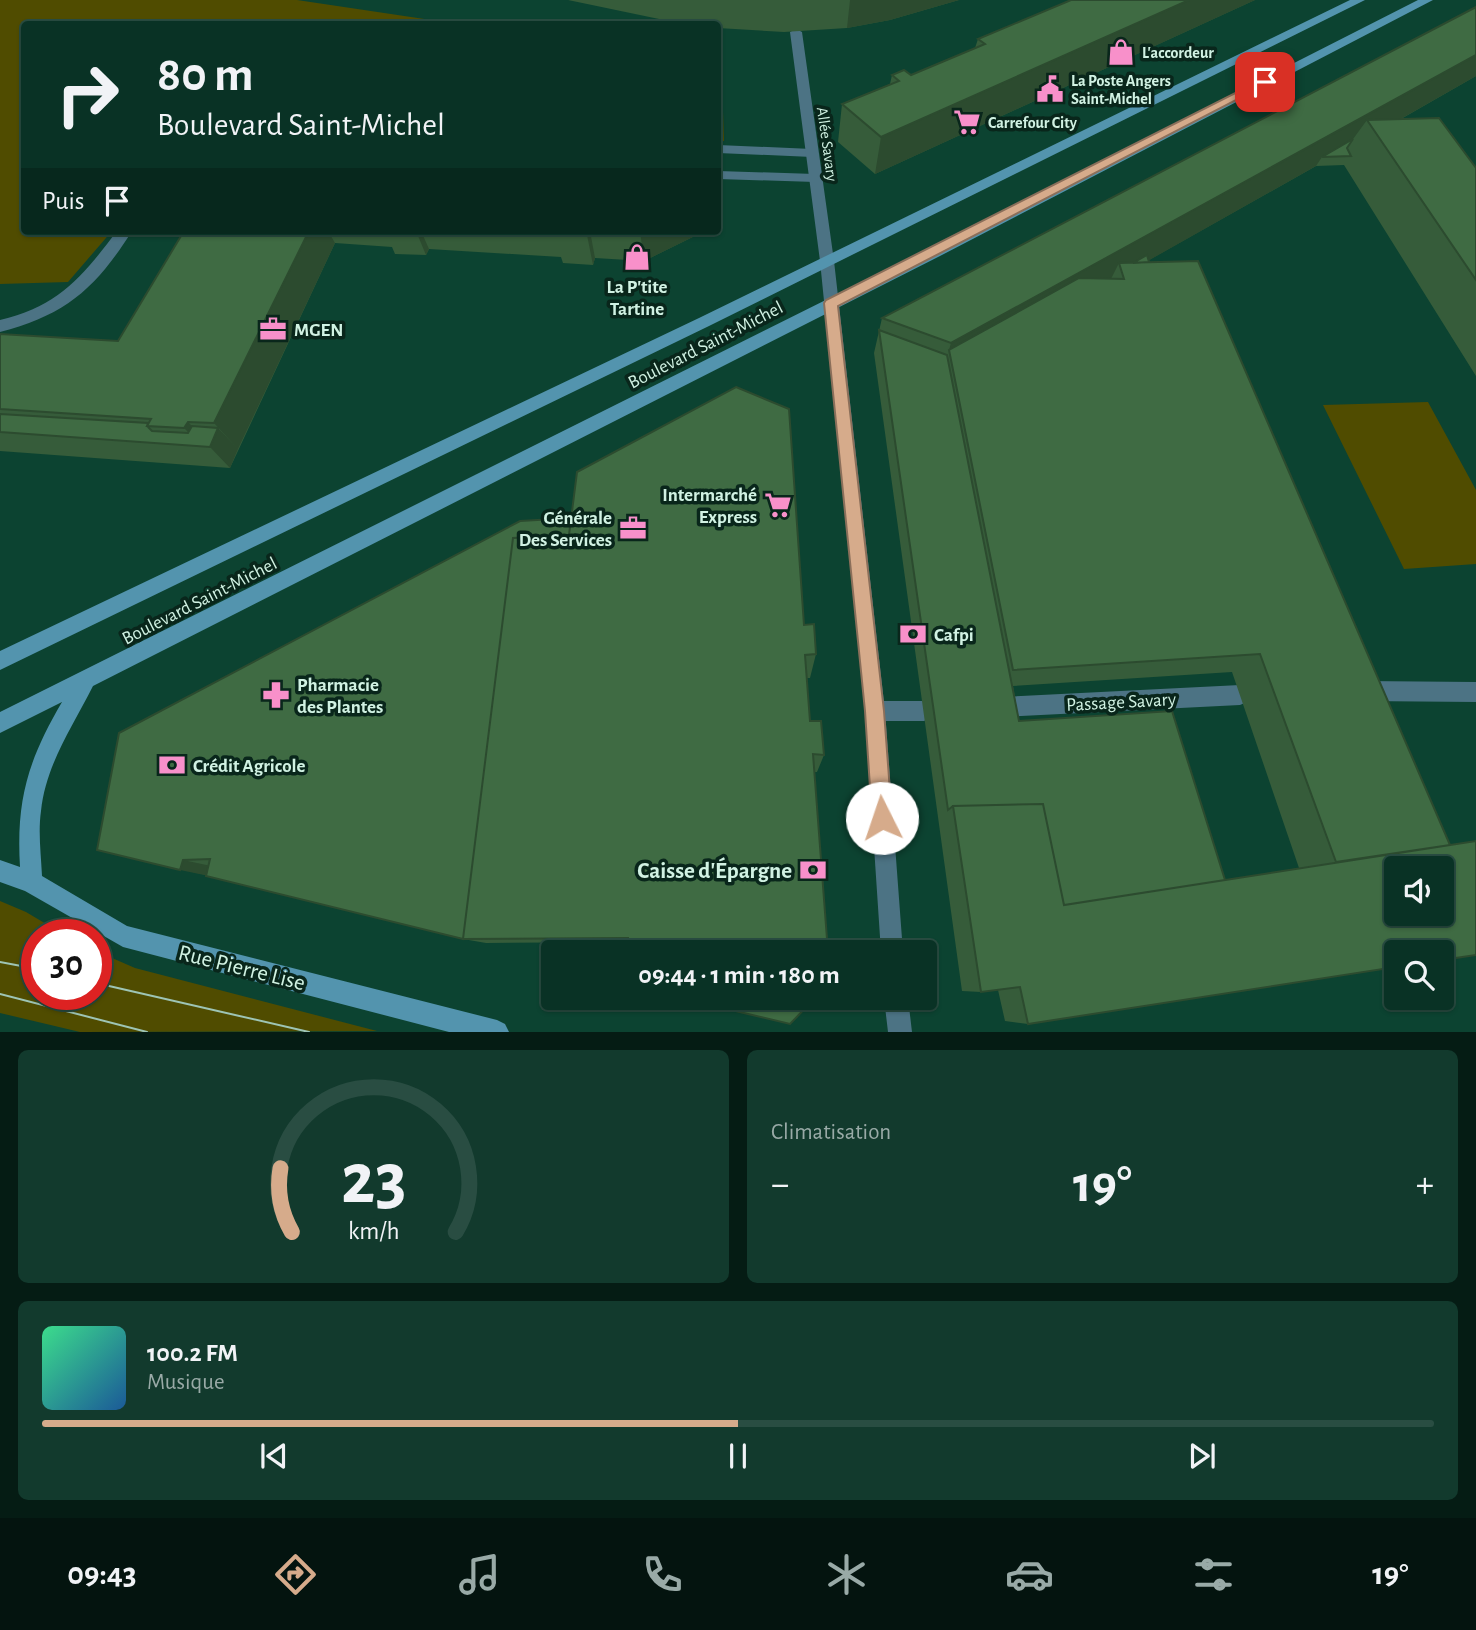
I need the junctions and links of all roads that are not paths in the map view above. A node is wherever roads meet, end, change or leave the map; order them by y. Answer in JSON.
{"nodes":[{"id":1,"x":1359,"y":0,"type":"edge"},
{"id":2,"x":1427,"y":0,"type":"edge"},
{"id":3,"x":796,"y":32,"type":"dead end"},
{"id":4,"x":721,"y":149,"type":"edge"},
{"id":5,"x":812,"y":153,"type":"junction"},
{"id":6,"x":721,"y":175,"type":"edge"},
{"id":7,"x":815,"y":178,"type":"junction"},
{"id":8,"x":122,"y":235,"type":"edge"},
{"id":9,"x":827,"y":261,"type":"junction"},
{"id":10,"x":831,"y":303,"type":"junction"},
{"id":11,"x":0,"y":326,"type":"edge"},
{"id":12,"x":0,"y":661,"type":"edge"},
{"id":13,"x":85,"y":682,"type":"junction"},
{"id":14,"x":1341,"y":691,"type":"edge"},
{"id":15,"x":1476,"y":692,"type":"edge"},
{"id":16,"x":1240,"y":695,"type":"edge"},
{"id":17,"x":1002,"y":707,"type":"edge"},
{"id":18,"x":874,"y":711,"type":"junction"},
{"id":19,"x":924,"y":711,"type":"dead end"},
{"id":20,"x":0,"y":723,"type":"edge"},
{"id":21,"x":0,"y":871,"type":"edge"},
{"id":22,"x":31,"y":882,"type":"junction"},
{"id":23,"x":891,"y":940,"type":"edge"},
{"id":24,"x":897,"y":1010,"type":"edge"},
{"id":25,"x":497,"y":1031,"type":"edge"},
{"id":26,"x":900,"y":1031,"type":"edge"}],
"edges":[{"from":1,"to":9,"type":"main road","name":"Boulevard Saint-Michel"},
{"from":2,"to":10,"type":"main road","name":"Boulevard Saint-Michel"},
{"from":3,"to":5,"type":"street","name":"Allée Savary"},
{"from":4,"to":5,"type":"street"},
{"from":5,"to":7,"type":"street","name":"Allée Savary"},
{"from":6,"to":7,"type":"street"},
{"from":7,"to":9,"type":"street","name":"Allée Savary"},
{"from":8,"to":11,"type":"street"},
{"from":9,"to":10,"type":"street","name":"Allée Savary"},
{"from":9,"to":12,"type":"main road","name":"Boulevard Saint-Michel"},
{"from":10,"to":13,"type":"main road","name":"Boulevard Saint-Michel"},
{"from":10,"to":18,"type":"street","name":"Allée Savary"},
{"from":13,"to":20,"type":"main road","name":"Boulevard Saint-Michel"},
{"from":13,"to":22,"type":"main road"},
{"from":14,"to":15,"type":"street"},
{"from":16,"to":17,"type":"street","name":"Passage Savary"},
{"from":18,"to":19,"type":"street"},
{"from":18,"to":23,"type":"street","name":"Allée Savary"},
{"from":21,"to":22,"type":"main road","name":"Rue Pierre Lise"},
{"from":22,"to":25,"type":"main road","name":"Rue Pierre Lise"},
{"from":24,"to":26,"type":"street"}]}
